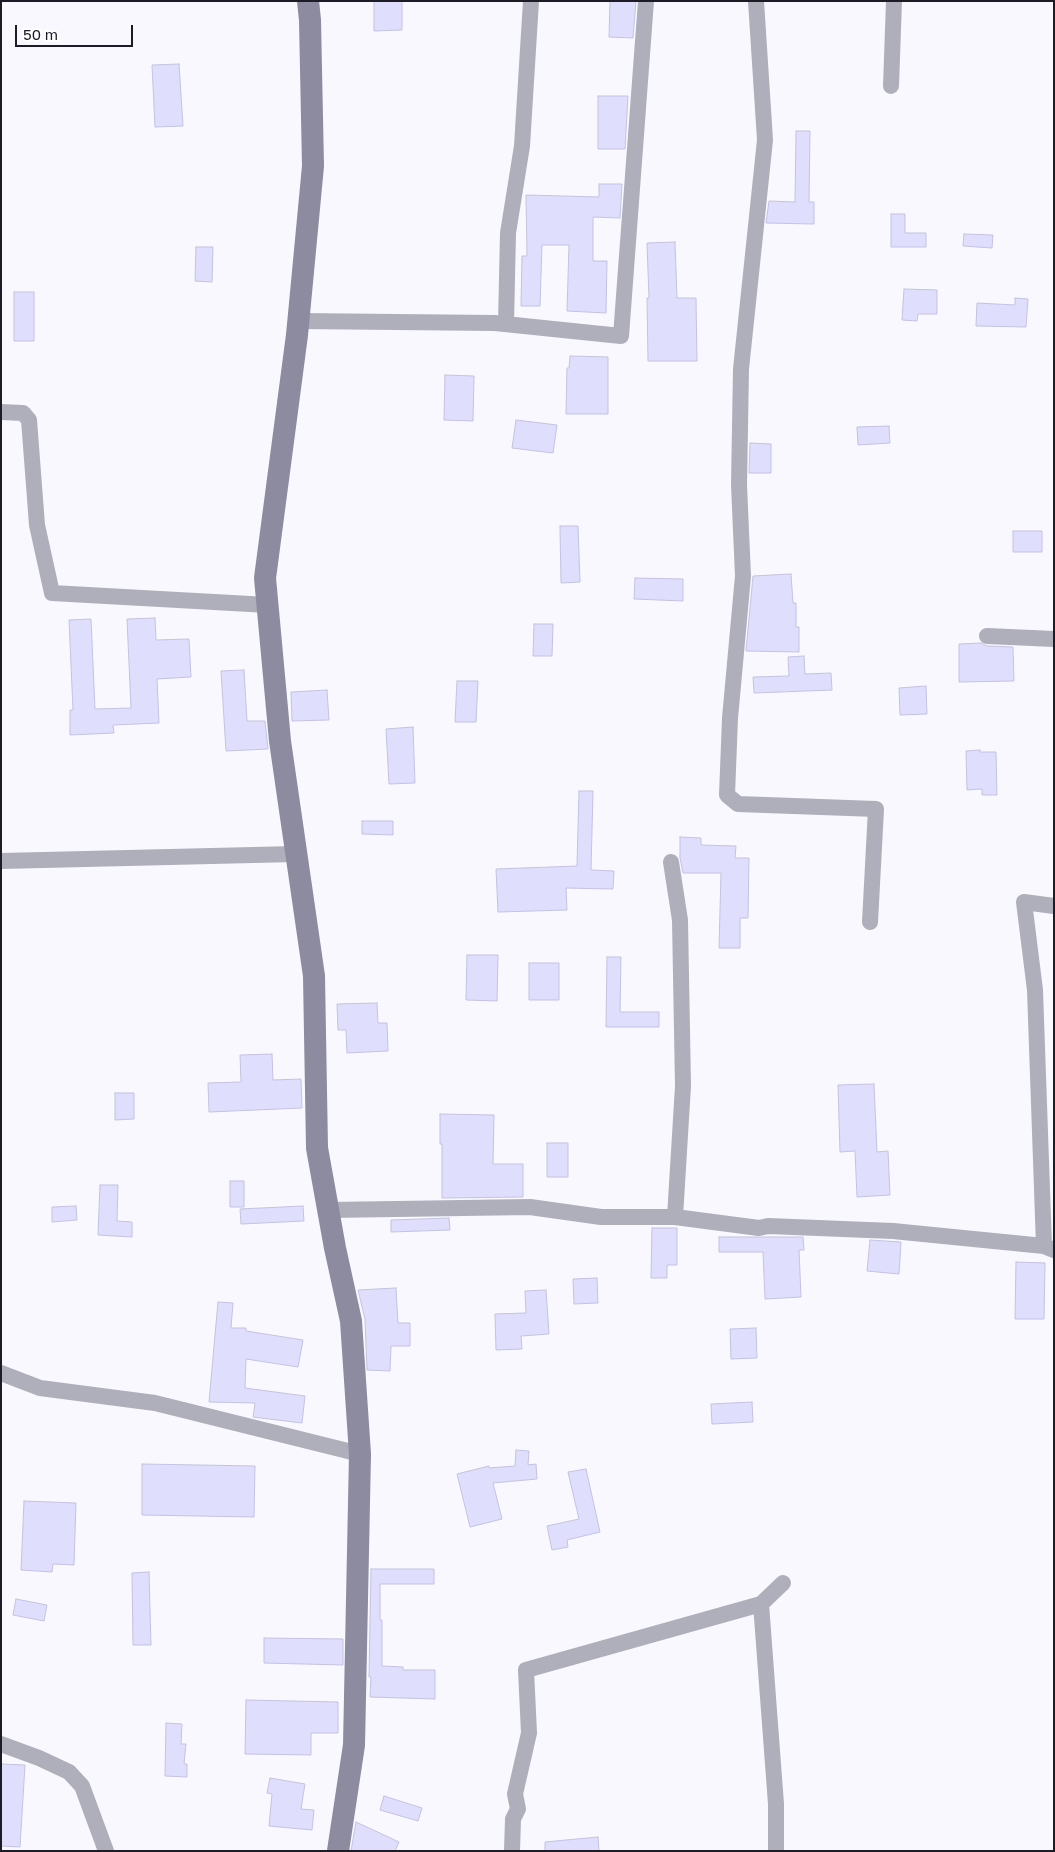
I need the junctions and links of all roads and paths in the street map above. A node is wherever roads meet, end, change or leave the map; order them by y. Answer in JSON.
{"nodes":[{"id":1,"x":308,"y":1,"type":"edge"},
{"id":2,"x":531,"y":1,"type":"edge"},
{"id":3,"x":646,"y":1,"type":"edge"},
{"id":4,"x":756,"y":1,"type":"edge"},
{"id":5,"x":894,"y":1,"type":"edge"},
{"id":6,"x":891,"y":86,"type":"dead end"},
{"id":7,"x":299,"y":320,"type":"junction"},
{"id":8,"x":506,"y":324,"type":"junction"},
{"id":9,"x":1,"y":412,"type":"edge"},
{"id":10,"x":268,"y":605,"type":"junction"},
{"id":11,"x":986,"y":636,"type":"dead end"},
{"id":12,"x":1054,"y":639,"type":"edge"},
{"id":13,"x":296,"y":854,"type":"junction"},
{"id":14,"x":1,"y":860,"type":"edge"},
{"id":15,"x":671,"y":862,"type":"dead end"},
{"id":16,"x":1054,"y":906,"type":"edge"},
{"id":17,"x":870,"y":922,"type":"dead end"},
{"id":18,"x":328,"y":1210,"type":"junction"},
{"id":19,"x":675,"y":1217,"type":"junction"},
{"id":20,"x":1049,"y":1248,"type":"edge"},
{"id":21,"x":1,"y":1373,"type":"edge"},
{"id":22,"x":360,"y":1454,"type":"junction"},
{"id":23,"x":783,"y":1584,"type":"dead end"},
{"id":24,"x":761,"y":1604,"type":"junction"},
{"id":25,"x":1,"y":1744,"type":"edge"},
{"id":26,"x":106,"y":1851,"type":"edge"},
{"id":27,"x":338,"y":1851,"type":"edge"},
{"id":28,"x":512,"y":1851,"type":"edge"},
{"id":29,"x":776,"y":1851,"type":"edge"}],
"edges":[{"from":1,"to":7,"type":"street"},
{"from":2,"to":8,"type":"street"},
{"from":3,"to":8,"type":"street"},
{"from":4,"to":17,"type":"street"},
{"from":5,"to":6,"type":"street"},
{"from":7,"to":8,"type":"street"},
{"from":7,"to":10,"type":"street"},
{"from":9,"to":10,"type":"street"},
{"from":10,"to":13,"type":"street"},
{"from":11,"to":12,"type":"street"},
{"from":13,"to":14,"type":"street"},
{"from":13,"to":18,"type":"street"},
{"from":15,"to":19,"type":"street"},
{"from":16,"to":20,"type":"street"},
{"from":18,"to":19,"type":"street"},
{"from":18,"to":22,"type":"street"},
{"from":19,"to":20,"type":"street"},
{"from":21,"to":22,"type":"street"},
{"from":22,"to":27,"type":"street"},
{"from":23,"to":24,"type":"street"},
{"from":24,"to":28,"type":"street"},
{"from":24,"to":29,"type":"street"},
{"from":25,"to":26,"type":"street"}]}
